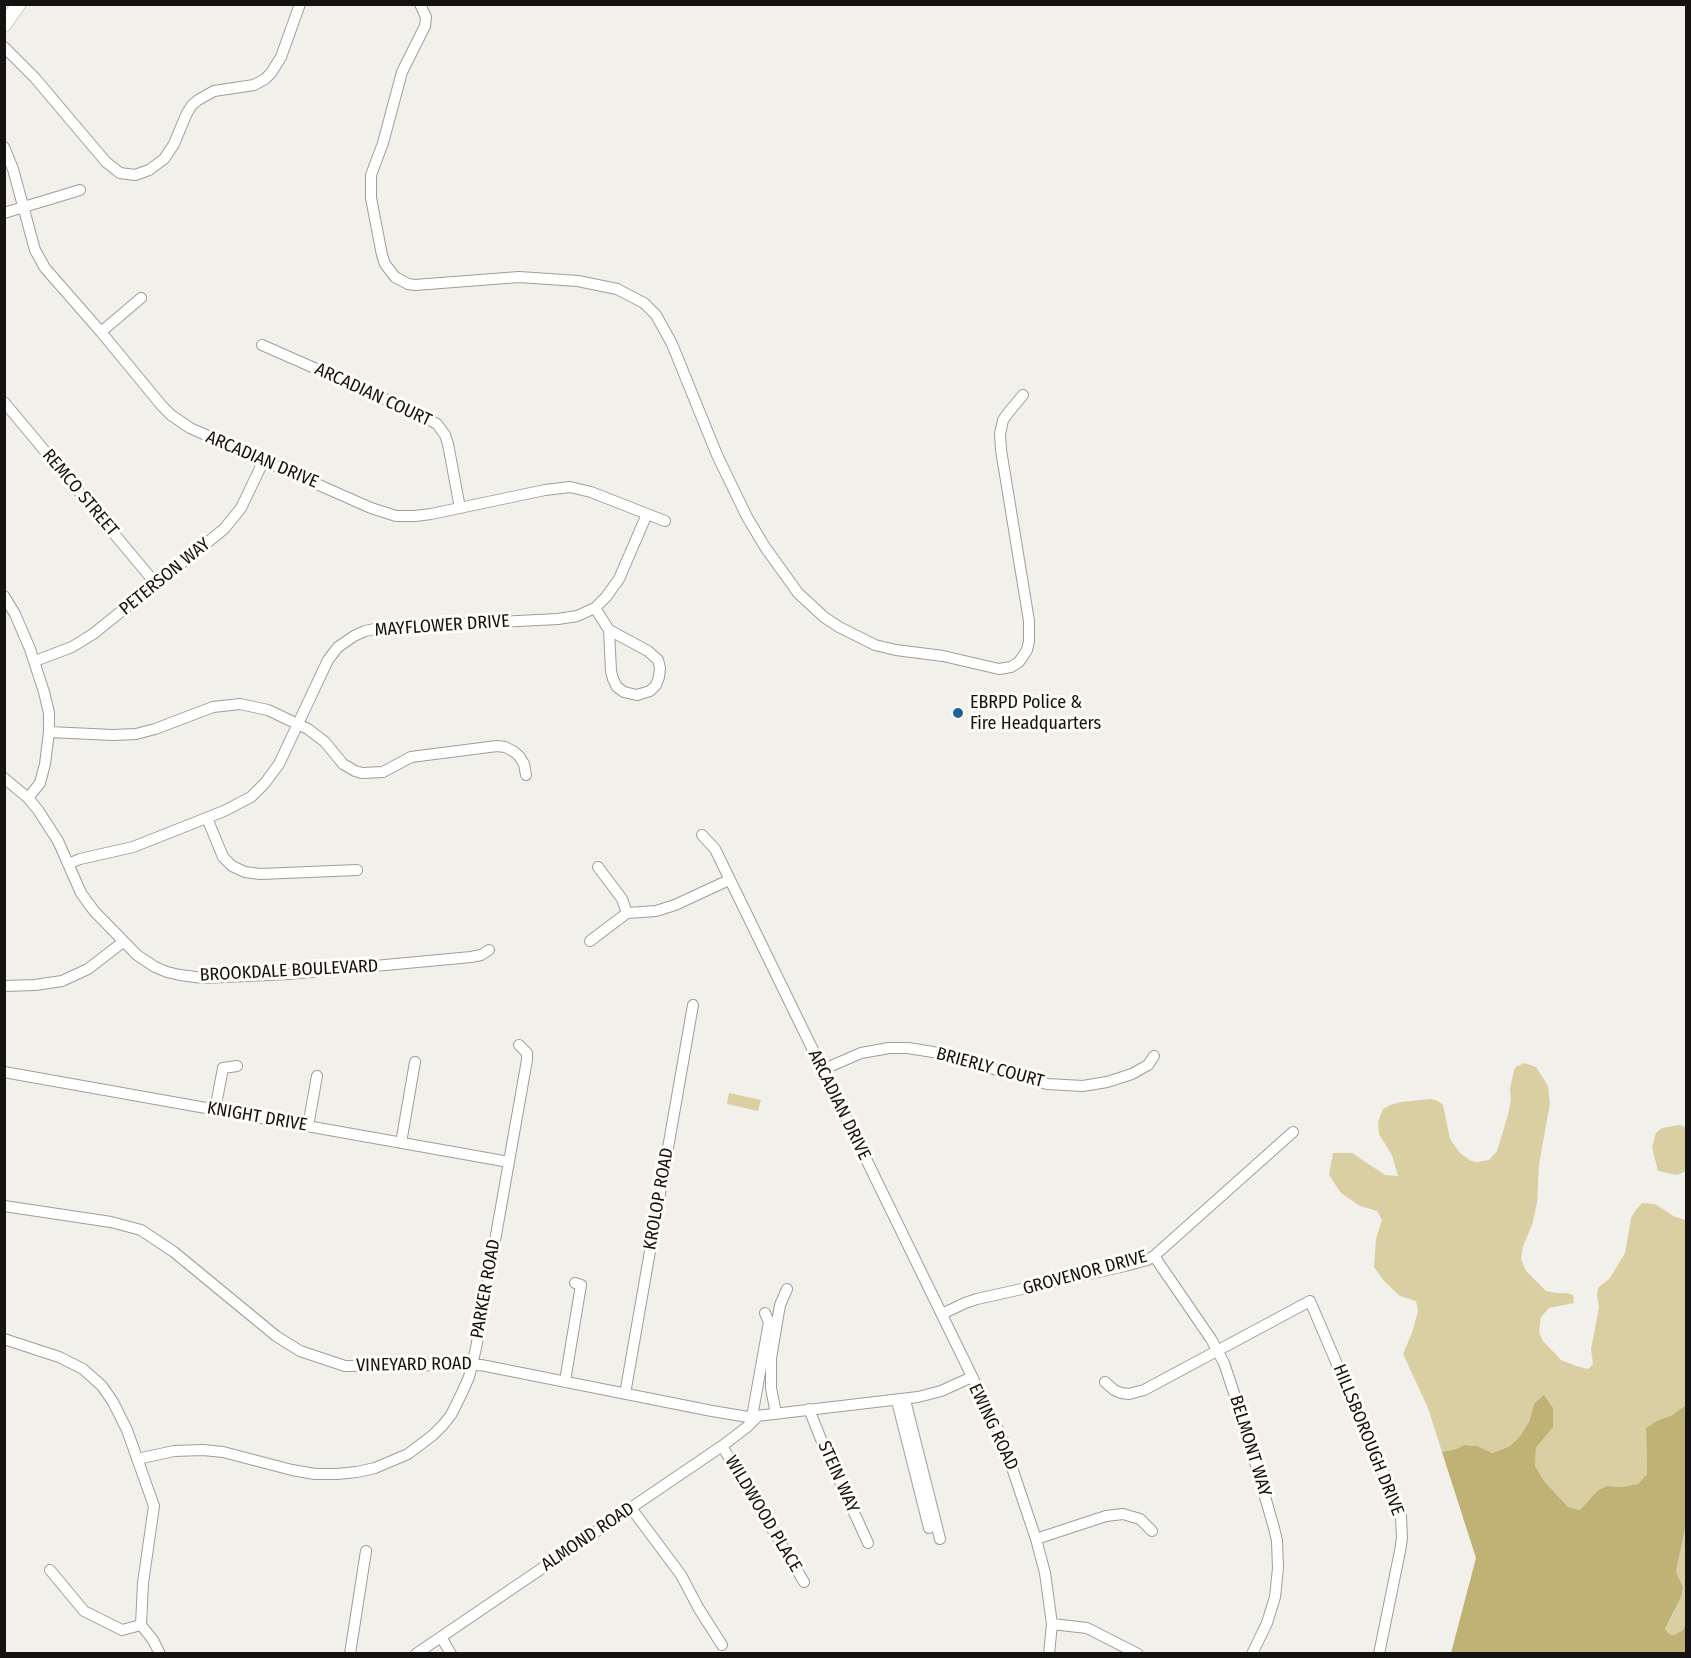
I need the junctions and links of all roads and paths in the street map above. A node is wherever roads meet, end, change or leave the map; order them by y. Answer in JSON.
{"nodes":[{"id":1,"x":19,"y":4,"type":"edge"},
{"id":2,"x":300,"y":4,"type":"edge"},
{"id":3,"x":420,"y":4,"type":"edge"},
{"id":4,"x":4,"y":25,"type":"edge"},
{"id":5,"x":4,"y":47,"type":"edge"},
{"id":6,"x":4,"y":147,"type":"edge"},
{"id":7,"x":80,"y":190,"type":"dead end"},
{"id":8,"x":23,"y":207,"type":"junction"},
{"id":9,"x":4,"y":213,"type":"edge"},
{"id":10,"x":141,"y":298,"type":"dead end"},
{"id":11,"x":101,"y":332,"type":"junction"},
{"id":12,"x":262,"y":345,"type":"dead end"},
{"id":13,"x":1023,"y":395,"type":"dead end"},
{"id":14,"x":4,"y":402,"type":"edge"},
{"id":15,"x":264,"y":460,"type":"junction"},
{"id":16,"x":460,"y":508,"type":"junction"},
{"id":17,"x":647,"y":514,"type":"junction"},
{"id":18,"x":665,"y":521,"type":"dead end"},
{"id":19,"x":156,"y":584,"type":"junction"},
{"id":20,"x":4,"y":596,"type":"edge"},
{"id":21,"x":595,"y":608,"type":"junction"},
{"id":22,"x":609,"y":630,"type":"junction"},
{"id":23,"x":35,"y":661,"type":"junction"},
{"id":24,"x":298,"y":724,"type":"junction"},
{"id":25,"x":49,"y":732,"type":"junction"},
{"id":26,"x":526,"y":774,"type":"dead end"},
{"id":27,"x":4,"y":778,"type":"edge"},
{"id":28,"x":28,"y":798,"type":"junction"},
{"id":29,"x":207,"y":818,"type":"junction"},
{"id":30,"x":702,"y":835,"type":"dead end"},
{"id":31,"x":68,"y":864,"type":"junction"},
{"id":32,"x":598,"y":867,"type":"dead end"},
{"id":33,"x":357,"y":870,"type":"dead end"},
{"id":34,"x":729,"y":880,"type":"junction"},
{"id":35,"x":627,"y":913,"type":"junction"},
{"id":36,"x":590,"y":941,"type":"dead end"},
{"id":37,"x":123,"y":942,"type":"junction"},
{"id":38,"x":489,"y":950,"type":"dead end"},
{"id":39,"x":4,"y":986,"type":"edge"},
{"id":40,"x":693,"y":1005,"type":"dead end"},
{"id":41,"x":519,"y":1044,"type":"dead end"},
{"id":42,"x":1154,"y":1056,"type":"dead end"},
{"id":43,"x":415,"y":1062,"type":"dead end"},
{"id":44,"x":237,"y":1066,"type":"dead end"},
{"id":45,"x":822,"y":1070,"type":"junction"},
{"id":46,"x":4,"y":1072,"type":"edge"},
{"id":47,"x":317,"y":1076,"type":"dead end"},
{"id":48,"x":215,"y":1110,"type":"junction"},
{"id":49,"x":308,"y":1126,"type":"junction"},
{"id":50,"x":1293,"y":1131,"type":"dead end"},
{"id":51,"x":401,"y":1143,"type":"junction"},
{"id":52,"x":509,"y":1162,"type":"junction"},
{"id":53,"x":4,"y":1206,"type":"edge"},
{"id":54,"x":1154,"y":1256,"type":"junction"},
{"id":55,"x":575,"y":1283,"type":"dead end"},
{"id":56,"x":788,"y":1289,"type":"dead end"},
{"id":57,"x":765,"y":1313,"type":"dead end"},
{"id":58,"x":942,"y":1314,"type":"junction"},
{"id":59,"x":4,"y":1339,"type":"edge"},
{"id":60,"x":1218,"y":1350,"type":"junction"},
{"id":61,"x":472,"y":1364,"type":"junction"},
{"id":62,"x":972,"y":1377,"type":"junction"},
{"id":63,"x":565,"y":1381,"type":"junction"},
{"id":64,"x":1105,"y":1382,"type":"dead end"},
{"id":65,"x":625,"y":1394,"type":"junction"},
{"id":66,"x":901,"y":1400,"type":"junction"},
{"id":67,"x":809,"y":1409,"type":"junction"},
{"id":68,"x":776,"y":1414,"type":"junction"},
{"id":69,"x":755,"y":1417,"type":"junction"},
{"id":70,"x":722,"y":1446,"type":"junction"},
{"id":71,"x":137,"y":1459,"type":"junction"},
{"id":72,"x":631,"y":1508,"type":"junction"},
{"id":73,"x":929,"y":1528,"type":"dead end"},
{"id":74,"x":1152,"y":1531,"type":"dead end"},
{"id":75,"x":940,"y":1539,"type":"dead end"},
{"id":76,"x":1036,"y":1539,"type":"junction"},
{"id":77,"x":868,"y":1543,"type":"dead end"},
{"id":78,"x":366,"y":1551,"type":"dead end"},
{"id":79,"x":50,"y":1570,"type":"dead end"},
{"id":80,"x":804,"y":1582,"type":"dead end"},
{"id":81,"x":1052,"y":1624,"type":"junction"},
{"id":82,"x":141,"y":1625,"type":"junction"},
{"id":83,"x":441,"y":1637,"type":"junction"},
{"id":84,"x":722,"y":1645,"type":"dead end"},
{"id":85,"x":160,"y":1653,"type":"edge"},
{"id":86,"x":350,"y":1653,"type":"edge"},
{"id":87,"x":416,"y":1653,"type":"edge"},
{"id":88,"x":452,"y":1653,"type":"edge"},
{"id":89,"x":1049,"y":1653,"type":"edge"},
{"id":90,"x":1138,"y":1653,"type":"edge"},
{"id":91,"x":1252,"y":1653,"type":"edge"},
{"id":92,"x":1379,"y":1653,"type":"edge"}],
"edges":[{"from":1,"to":4,"type":"main road"},
{"from":2,"to":5,"type":"street"},
{"from":3,"to":13,"type":"street"},
{"from":6,"to":8,"type":"street","name":"ARCADIAN DRIVE"},
{"from":7,"to":8,"type":"street"},
{"from":8,"to":9,"type":"street"},
{"from":8,"to":11,"type":"street","name":"ARCADIAN DRIVE"},
{"from":10,"to":11,"type":"street"},
{"from":11,"to":15,"type":"street","name":"ARCADIAN DRIVE"},
{"from":12,"to":16,"type":"street","name":"ARCADIAN COURT"},
{"from":14,"to":19,"type":"street","name":"REMCO STREET"},
{"from":15,"to":16,"type":"street","name":"ARCADIAN DRIVE"},
{"from":15,"to":19,"type":"street","name":"PETERSON WAY"},
{"from":16,"to":17,"type":"street","name":"ARCADIAN DRIVE"},
{"from":17,"to":18,"type":"street","name":"ARCADIAN DRIVE"},
{"from":17,"to":21,"type":"street"},
{"from":19,"to":23,"type":"street","name":"PETERSON WAY"},
{"from":20,"to":23,"type":"street"},
{"from":21,"to":22,"type":"street"},
{"from":21,"to":24,"type":"street","name":"MAYFLOWER DRIVE"},
{"from":22,"to":22,"type":"street"},
{"from":23,"to":25,"type":"street"},
{"from":24,"to":25,"type":"street"},
{"from":24,"to":26,"type":"street"},
{"from":24,"to":29,"type":"street","name":"MAYFLOWER DRIVE"},
{"from":25,"to":28,"type":"street"},
{"from":27,"to":28,"type":"street","name":"BROOKDALE BOULEVARD"},
{"from":28,"to":31,"type":"street","name":"BROOKDALE BOULEVARD"},
{"from":29,"to":31,"type":"street","name":"MAYFLOWER DRIVE"},
{"from":29,"to":33,"type":"street"},
{"from":30,"to":34,"type":"street","name":"ARCADIAN DRIVE"},
{"from":31,"to":37,"type":"street","name":"BROOKDALE BOULEVARD"},
{"from":32,"to":35,"type":"street"},
{"from":34,"to":35,"type":"street"},
{"from":34,"to":45,"type":"street","name":"ARCADIAN DRIVE"},
{"from":35,"to":36,"type":"street"},
{"from":37,"to":38,"type":"street","name":"BROOKDALE BOULEVARD"},
{"from":37,"to":39,"type":"street"},
{"from":40,"to":65,"type":"street","name":"KROLOP ROAD"},
{"from":41,"to":52,"type":"street","name":"PARKER ROAD"},
{"from":42,"to":45,"type":"street","name":"BRIERLY COURT"},
{"from":43,"to":51,"type":"street"},
{"from":44,"to":48,"type":"street"},
{"from":45,"to":58,"type":"street","name":"ARCADIAN DRIVE"},
{"from":46,"to":48,"type":"street","name":"KNIGHT DRIVE"},
{"from":47,"to":49,"type":"street"},
{"from":48,"to":49,"type":"street","name":"KNIGHT DRIVE"},
{"from":49,"to":51,"type":"street","name":"KNIGHT DRIVE"},
{"from":50,"to":54,"type":"street","name":"GROVENOR DRIVE"},
{"from":51,"to":52,"type":"street","name":"KNIGHT DRIVE"},
{"from":52,"to":61,"type":"street","name":"PARKER ROAD"},
{"from":53,"to":61,"type":"street","name":"VINEYARD ROAD"},
{"from":54,"to":58,"type":"street","name":"GROVENOR DRIVE"},
{"from":54,"to":60,"type":"street","name":"BELMONT WAY"},
{"from":55,"to":63,"type":"street"},
{"from":56,"to":68,"type":"street"},
{"from":57,"to":69,"type":"street"},
{"from":58,"to":62,"type":"street","name":"ARCADIAN DRIVE"},
{"from":59,"to":71,"type":"street"},
{"from":60,"to":64,"type":"street"},
{"from":60,"to":91,"type":"street","name":"BELMONT WAY"},
{"from":60,"to":92,"type":"street","name":"HILLSBOROUGH DRIVE"},
{"from":61,"to":63,"type":"street","name":"VINEYARD ROAD"},
{"from":61,"to":71,"type":"street","name":"PARKER ROAD"},
{"from":62,"to":66,"type":"street","name":"EWING ROAD"},
{"from":62,"to":76,"type":"street","name":"EWING ROAD"},
{"from":63,"to":65,"type":"street","name":"VINEYARD ROAD"},
{"from":65,"to":69,"type":"street","name":"VINEYARD ROAD"},
{"from":66,"to":67,"type":"street","name":"EWING ROAD"},
{"from":66,"to":73,"type":"street"},
{"from":66,"to":75,"type":"street"},
{"from":67,"to":68,"type":"street","name":"EWING ROAD"},
{"from":67,"to":77,"type":"street","name":"STEIN WAY"},
{"from":68,"to":69,"type":"street","name":"EWING ROAD"},
{"from":69,"to":70,"type":"street","name":"ALMOND ROAD"},
{"from":70,"to":72,"type":"street","name":"ALMOND ROAD"},
{"from":70,"to":80,"type":"street","name":"WILDWOOD PLACE"},
{"from":71,"to":82,"type":"street"},
{"from":72,"to":83,"type":"street","name":"ALMOND ROAD"},
{"from":72,"to":84,"type":"street"},
{"from":74,"to":76,"type":"street"},
{"from":76,"to":81,"type":"street","name":"EWING ROAD"},
{"from":78,"to":86,"type":"street"},
{"from":79,"to":82,"type":"street"},
{"from":81,"to":89,"type":"street","name":"EWING ROAD"},
{"from":81,"to":90,"type":"street"},
{"from":82,"to":85,"type":"street"},
{"from":83,"to":87,"type":"street","name":"ALMOND ROAD"},
{"from":83,"to":88,"type":"street"}]}
